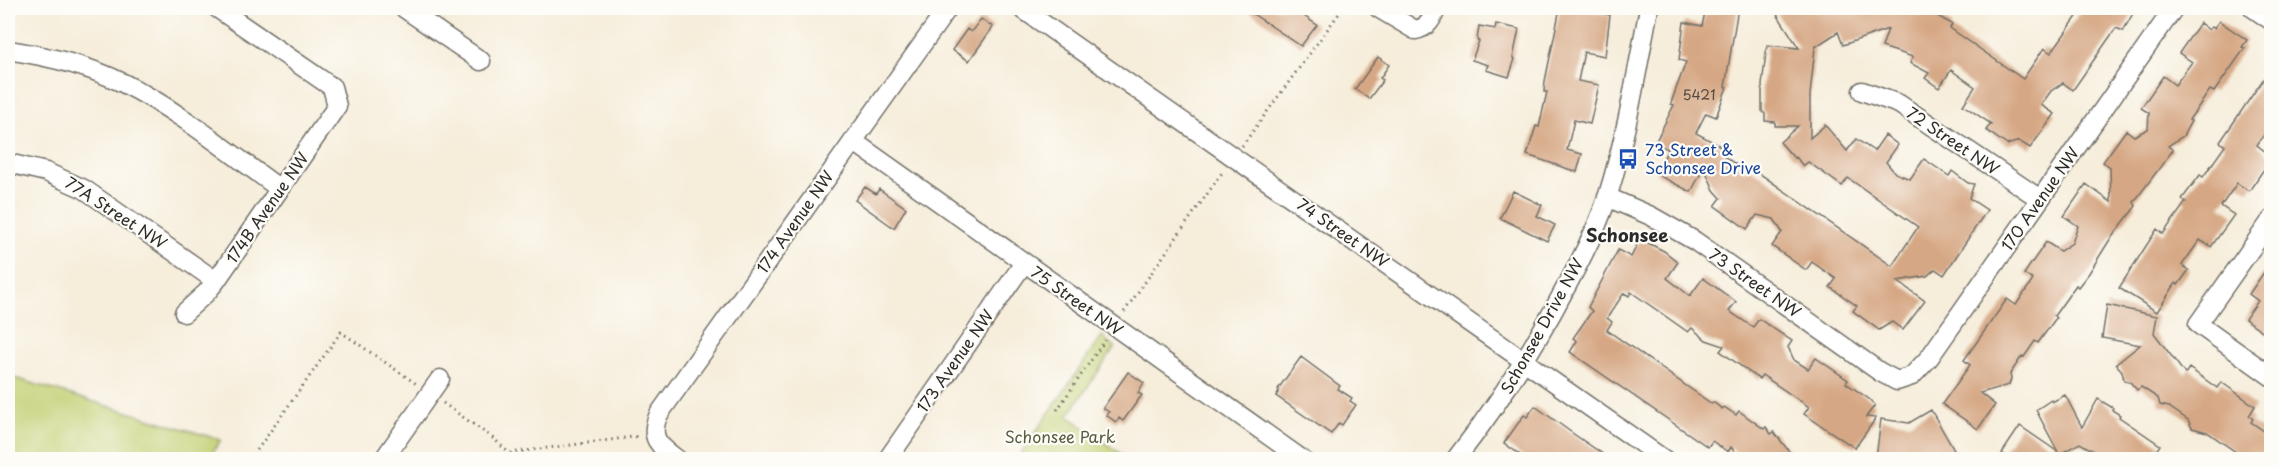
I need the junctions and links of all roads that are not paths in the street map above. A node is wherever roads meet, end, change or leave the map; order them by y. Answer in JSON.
{"nodes":[{"id":1,"x":217,"y":8,"type":"edge"},
{"id":2,"x":404,"y":8,"type":"edge"},
{"id":3,"x":948,"y":8,"type":"edge"},
{"id":4,"x":1021,"y":8,"type":"edge"},
{"id":5,"x":1378,"y":8,"type":"edge"},
{"id":6,"x":1437,"y":8,"type":"edge"},
{"id":7,"x":1649,"y":8,"type":"edge"},
{"id":8,"x":2174,"y":8,"type":"edge"},
{"id":9,"x":2253,"y":8,"type":"edge"},
{"id":10,"x":2271,"y":21,"type":"edge"},
{"id":11,"x":8,"y":50,"type":"edge"},
{"id":12,"x":481,"y":62,"type":"dead end"},
{"id":13,"x":1862,"y":91,"type":"dead end"},
{"id":14,"x":853,"y":141,"type":"junction"},
{"id":15,"x":8,"y":163,"type":"edge"},
{"id":16,"x":280,"y":189,"type":"junction"},
{"id":17,"x":1607,"y":197,"type":"junction"},
{"id":18,"x":2040,"y":199,"type":"junction"},
{"id":19,"x":2271,"y":219,"type":"edge"},
{"id":20,"x":1024,"y":263,"type":"junction"},
{"id":21,"x":216,"y":281,"type":"junction"},
{"id":22,"x":184,"y":313,"type":"dead end"},
{"id":23,"x":1524,"y":361,"type":"junction"},
{"id":24,"x":2271,"y":377,"type":"edge"},
{"id":25,"x":440,"y":379,"type":"dead end"},
{"id":26,"x":1897,"y":381,"type":"joint"},
{"id":27,"x":383,"y":459,"type":"edge"},
{"id":28,"x":678,"y":459,"type":"edge"},
{"id":29,"x":887,"y":459,"type":"edge"},
{"id":30,"x":1303,"y":459,"type":"edge"},
{"id":31,"x":1455,"y":459,"type":"edge"},
{"id":32,"x":1665,"y":459,"type":"edge"}],
"edges":[{"from":1,"to":16,"type":"street","name":"174B Avenue NW"},
{"from":2,"to":12,"type":"street"},
{"from":3,"to":14,"type":"street","name":"174 Avenue NW"},
{"from":4,"to":23,"type":"street","name":"74 Street NW"},
{"from":5,"to":6,"type":"street"},
{"from":7,"to":17,"type":"street","name":"Schonsee Drive NW"},
{"from":8,"to":18,"type":"street","name":"170 Avenue NW"},
{"from":9,"to":10,"type":"street"},
{"from":11,"to":16,"type":"street"},
{"from":13,"to":18,"type":"street","name":"72 Street NW"},
{"from":14,"to":20,"type":"street","name":"75 Street NW"},
{"from":14,"to":28,"type":"street","name":"174 Avenue NW"},
{"from":15,"to":21,"type":"street","name":"77A Street NW"},
{"from":16,"to":21,"type":"street","name":"174B Avenue NW"},
{"from":17,"to":23,"type":"street","name":"Schonsee Drive NW"},
{"from":17,"to":26,"type":"street","name":"73 Street NW"},
{"from":18,"to":26,"type":"street","name":"170 Avenue NW"},
{"from":19,"to":24,"type":"street"},
{"from":20,"to":29,"type":"street","name":"173 Avenue NW"},
{"from":20,"to":30,"type":"street","name":"75 Street NW"},
{"from":21,"to":22,"type":"street","name":"174B Avenue NW"},
{"from":23,"to":31,"type":"street","name":"Schonsee Drive NW"},
{"from":23,"to":32,"type":"street","name":"74 Street NW"},
{"from":25,"to":27,"type":"street"}]}
